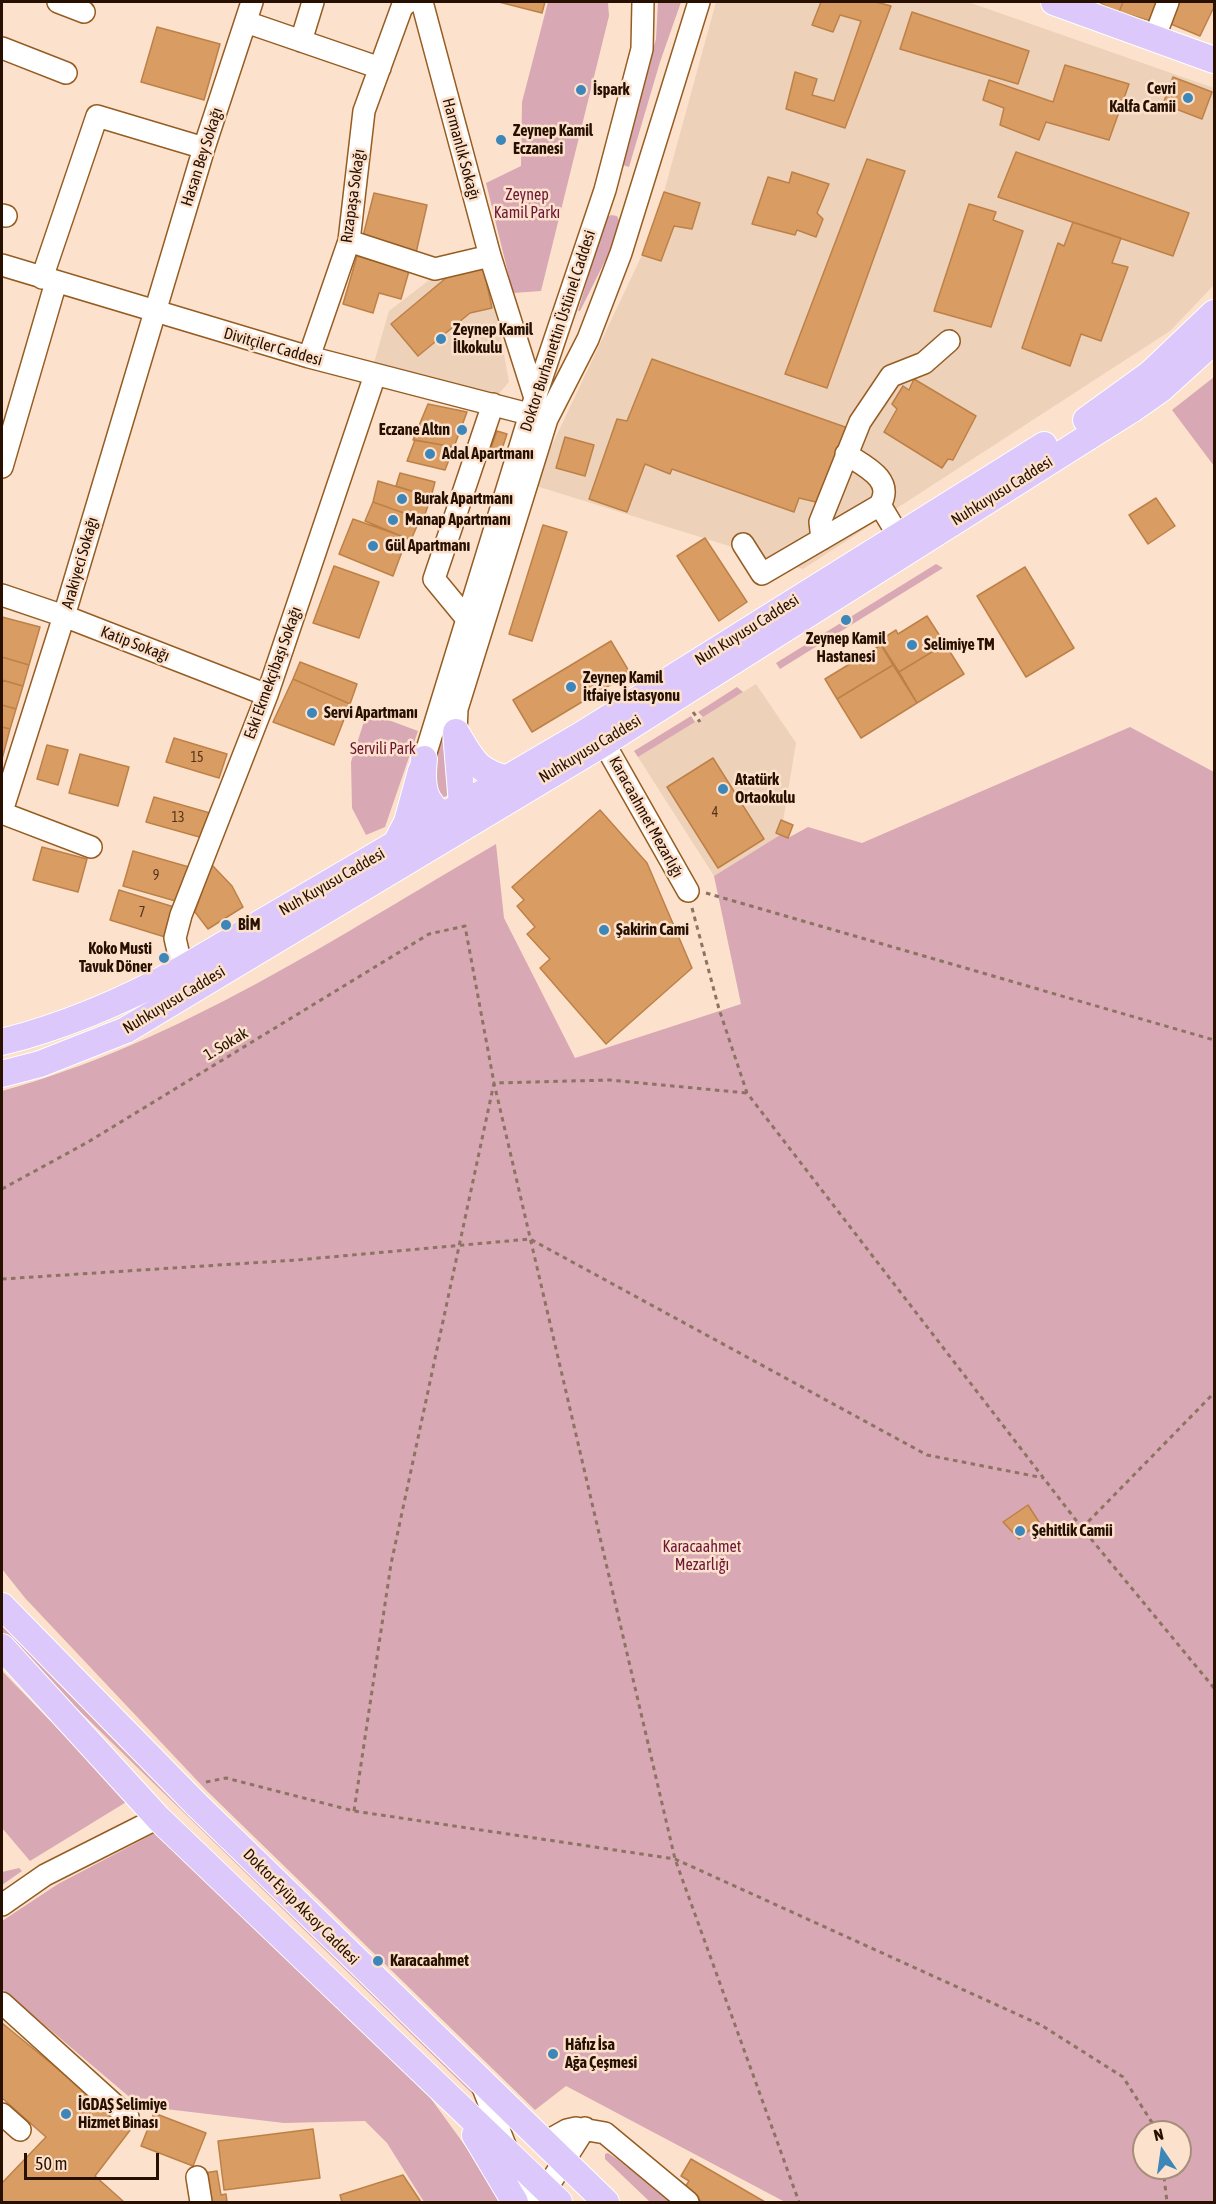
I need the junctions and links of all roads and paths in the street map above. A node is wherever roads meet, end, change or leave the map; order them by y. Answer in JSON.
{"nodes":[{"id":1,"x":58,"y":2,"type":"edge"},
{"id":2,"x":252,"y":2,"type":"edge"},
{"id":3,"x":313,"y":2,"type":"edge"},
{"id":4,"x":408,"y":2,"type":"edge"},
{"id":5,"x":422,"y":2,"type":"edge"},
{"id":6,"x":643,"y":2,"type":"edge"},
{"id":7,"x":699,"y":2,"type":"edge"},
{"id":8,"x":1054,"y":2,"type":"edge"},
{"id":9,"x":1168,"y":2,"type":"edge"},
{"id":10,"x":84,"y":12,"type":"dead end"},
{"id":11,"x":246,"y":22,"type":"junction"},
{"id":12,"x":1154,"y":39,"type":"junction"},
{"id":13,"x":302,"y":41,"type":"junction"},
{"id":14,"x":2,"y":48,"type":"edge"},
{"id":15,"x":1215,"y":60,"type":"edge"},
{"id":16,"x":380,"y":68,"type":"junction"},
{"id":17,"x":66,"y":73,"type":"dead end"},
{"id":18,"x":204,"y":148,"type":"junction"},
{"id":19,"x":349,"y":241,"type":"junction"},
{"id":20,"x":490,"y":256,"type":"junction"},
{"id":21,"x":2,"y":265,"type":"edge"},
{"id":22,"x":49,"y":280,"type":"junction"},
{"id":23,"x":154,"y":313,"type":"junction"},
{"id":24,"x":1215,"y":313,"type":"edge"},
{"id":25,"x":949,"y":341,"type":"dead end"},
{"id":26,"x":1215,"y":341,"type":"edge"},
{"id":27,"x":309,"y":357,"type":"junction"},
{"id":28,"x":375,"y":375,"type":"junction"},
{"id":29,"x":493,"y":404,"type":"junction"},
{"id":30,"x":538,"y":410,"type":"junction"},
{"id":31,"x":846,"y":454,"type":"junction"},
{"id":32,"x":2,"y":467,"type":"edge"},
{"id":33,"x":880,"y":505,"type":"junction"},
{"id":34,"x":898,"y":535,"type":"junction"},
{"id":35,"x":822,"y":539,"type":"junction"},
{"id":36,"x":742,"y":544,"type":"dead end"},
{"id":37,"x":2,"y":595,"type":"edge"},
{"id":38,"x":64,"y":616,"type":"junction"},
{"id":39,"x":467,"y":619,"type":"junction"},
{"id":40,"x":267,"y":695,"type":"junction"},
{"id":41,"x":692,"y":710,"type":"dead end"},
{"id":42,"x":612,"y":715,"type":"junction"},
{"id":43,"x":700,"y":722,"type":"dead end"},
{"id":44,"x":456,"y":732,"type":"junction"},
{"id":45,"x":572,"y":741,"type":"junction"},
{"id":46,"x":604,"y":743,"type":"junction"},
{"id":47,"x":424,"y":759,"type":"junction"},
{"id":48,"x":508,"y":778,"type":"junction"},
{"id":49,"x":2,"y":812,"type":"edge"},
{"id":50,"x":461,"y":817,"type":"junction"},
{"id":51,"x":395,"y":845,"type":"junction"},
{"id":52,"x":91,"y":847,"type":"dead end"},
{"id":53,"x":688,"y":891,"type":"junction"},
{"id":54,"x":183,"y":969,"type":"junction"},
{"id":55,"x":1215,"y":1040,"type":"edge"},
{"id":56,"x":2,"y":1042,"type":"edge"},
{"id":57,"x":2,"y":1074,"type":"edge"},
{"id":58,"x":494,"y":1083,"type":"junction"},
{"id":59,"x":747,"y":1093,"type":"junction"},
{"id":60,"x":2,"y":1189,"type":"edge"},
{"id":61,"x":530,"y":1239,"type":"junction"},
{"id":62,"x":459,"y":1247,"type":"junction"},
{"id":63,"x":2,"y":1279,"type":"edge"},
{"id":64,"x":1215,"y":1393,"type":"edge"},
{"id":65,"x":1044,"y":1478,"type":"junction"},
{"id":66,"x":1082,"y":1528,"type":"junction"},
{"id":67,"x":2,"y":1606,"type":"edge"},
{"id":68,"x":2,"y":1647,"type":"edge"},
{"id":69,"x":1215,"y":1688,"type":"edge"},
{"id":70,"x":181,"y":1788,"type":"junction"},
{"id":71,"x":354,"y":1811,"type":"junction"},
{"id":72,"x":158,"y":1818,"type":"junction"},
{"id":73,"x":675,"y":1859,"type":"junction"},
{"id":74,"x":2,"y":1905,"type":"edge"},
{"id":75,"x":2,"y":2003,"type":"edge"},
{"id":76,"x":482,"y":2085,"type":"junction"},
{"id":77,"x":458,"y":2106,"type":"junction"},
{"id":78,"x":2,"y":2114,"type":"edge"},
{"id":79,"x":128,"y":2117,"type":"dead end"},
{"id":80,"x":1150,"y":2120,"type":"edge"},
{"id":81,"x":585,"y":2128,"type":"junction"},
{"id":82,"x":20,"y":2130,"type":"dead end"},
{"id":83,"x":544,"y":2144,"type":"junction"},
{"id":84,"x":508,"y":2153,"type":"junction"},
{"id":85,"x":563,"y":2162,"type":"junction"},
{"id":86,"x":197,"y":2176,"type":"dead end"},
{"id":87,"x":1164,"y":2180,"type":"edge"},
{"id":88,"x":543,"y":2199,"type":"edge"},
{"id":89,"x":201,"y":2202,"type":"edge"},
{"id":90,"x":515,"y":2202,"type":"edge"},
{"id":91,"x":606,"y":2202,"type":"edge"},
{"id":92,"x":688,"y":2202,"type":"edge"},
{"id":93,"x":799,"y":2202,"type":"edge"},
{"id":94,"x":1167,"y":2202,"type":"edge"}],
"edges":[{"from":1,"to":10,"type":"street"},
{"from":2,"to":11,"type":"street","name":"Hasan Bey Sokağı"},
{"from":3,"to":13,"type":"street"},
{"from":4,"to":16,"type":"street","name":"Rızapaşa Sokağı"},
{"from":5,"to":20,"type":"street","name":"Harmanlık Sokağı"},
{"from":6,"to":30,"type":"street","name":"Doktor Burhanettin Üstünel Caddesi"},
{"from":7,"to":30,"type":"street","name":"Doktor Burhanettin Üstünel Caddesi"},
{"from":8,"to":12,"type":"main road"},
{"from":9,"to":12,"type":"street"},
{"from":11,"to":13,"type":"street"},
{"from":11,"to":18,"type":"street","name":"Hasan Bey Sokağı"},
{"from":12,"to":15,"type":"main road"},
{"from":13,"to":16,"type":"street"},
{"from":14,"to":17,"type":"street"},
{"from":16,"to":19,"type":"street","name":"Rızapaşa Sokağı"},
{"from":18,"to":22,"type":"street"},
{"from":18,"to":23,"type":"street","name":"Hasan Bey Sokağı"},
{"from":19,"to":20,"type":"street"},
{"from":19,"to":27,"type":"street","name":"Rızapaşa Sokağı"},
{"from":20,"to":30,"type":"street","name":"Harmanlık Sokağı"},
{"from":21,"to":22,"type":"street","name":"Divitçiler Caddesi"},
{"from":22,"to":23,"type":"street","name":"Divitçiler Caddesi"},
{"from":22,"to":32,"type":"street"},
{"from":23,"to":27,"type":"street","name":"Divitçiler Caddesi"},
{"from":23,"to":38,"type":"street","name":"Arakiyeci Sokağı"},
{"from":24,"to":34,"type":"main road","name":"Nuh Kuyusu Caddesi"},
{"from":25,"to":31,"type":"street"},
{"from":26,"to":46,"type":"main road","name":"Nuhkuyusu Caddesi"},
{"from":27,"to":28,"type":"street","name":"Divitçiler Caddesi"},
{"from":28,"to":29,"type":"street","name":"Divitçiler Caddesi"},
{"from":28,"to":40,"type":"street","name":"Eski Ekmekçibaşı Sokağı"},
{"from":29,"to":30,"type":"street","name":"Divitçiler Caddesi"},
{"from":29,"to":39,"type":"street"},
{"from":30,"to":39,"type":"street","name":"Doktor Burhanettin Üstünel Caddesi"},
{"from":30,"to":44,"type":"street","name":"Doktor Burhanettin Üstünel Caddesi"},
{"from":31,"to":33,"type":"street"},
{"from":31,"to":35,"type":"street"},
{"from":33,"to":34,"type":"street"},
{"from":33,"to":35,"type":"street"},
{"from":34,"to":42,"type":"main road","name":"Nuh Kuyusu Caddesi"},
{"from":35,"to":36,"type":"street"},
{"from":37,"to":38,"type":"street","name":"Katip Sokağı"},
{"from":38,"to":40,"type":"street","name":"Katip Sokağı"},
{"from":38,"to":49,"type":"street","name":"Arakiyeci Sokağı"},
{"from":39,"to":47,"type":"street","name":"Doktor Burhanettin Üstünel Caddesi"},
{"from":40,"to":54,"type":"street","name":"Eski Ekmekçibaşı Sokağı"},
{"from":41,"to":43,"type":"path"},
{"from":42,"to":45,"type":"main road","name":"Nuh Kuyusu Caddesi"},
{"from":42,"to":46,"type":"main road"},
{"from":44,"to":48,"type":"main road"},
{"from":44,"to":50,"type":"main road"},
{"from":45,"to":46,"type":"main road"},
{"from":45,"to":48,"type":"main road","name":"Nuh Kuyusu Caddesi"},
{"from":46,"to":50,"type":"main road","name":"Nuhkuyusu Caddesi"},
{"from":46,"to":53,"type":"street","name":"Karacaahmet Mezarlığı"},
{"from":47,"to":50,"type":"main road"},
{"from":47,"to":51,"type":"main road"},
{"from":48,"to":50,"type":"main road","name":"Nuh Kuyusu Caddesi"},
{"from":49,"to":52,"type":"street"},
{"from":50,"to":51,"type":"main road","name":"Nuh Kuyusu Caddesi"},
{"from":50,"to":57,"type":"main road","name":"Nuhkuyusu Caddesi"},
{"from":51,"to":54,"type":"main road","name":"Nuh Kuyusu Caddesi"},
{"from":53,"to":55,"type":"path"},
{"from":53,"to":59,"type":"path"},
{"from":54,"to":56,"type":"main road","name":"Nuh Kuyusu Caddesi"},
{"from":58,"to":59,"type":"path"},
{"from":58,"to":60,"type":"path","name":"1. Sokak"},
{"from":58,"to":61,"type":"path"},
{"from":58,"to":62,"type":"path"},
{"from":59,"to":65,"type":"path"},
{"from":61,"to":62,"type":"path"},
{"from":61,"to":65,"type":"path"},
{"from":61,"to":73,"type":"path"},
{"from":62,"to":63,"type":"path"},
{"from":62,"to":71,"type":"path"},
{"from":64,"to":66,"type":"path"},
{"from":65,"to":66,"type":"path"},
{"from":66,"to":69,"type":"path"},
{"from":67,"to":70,"type":"main road","name":"Doktor Eyüp Aksoy Caddesi"},
{"from":68,"to":72,"type":"main road","name":"Doktor Eyüp Aksoy Caddesi"},
{"from":70,"to":71,"type":"path"},
{"from":70,"to":76,"type":"main road","name":"Doktor Eyüp Aksoy Caddesi"},
{"from":71,"to":73,"type":"path"},
{"from":72,"to":74,"type":"street"},
{"from":72,"to":77,"type":"main road","name":"Doktor Eyüp Aksoy Caddesi"},
{"from":73,"to":80,"type":"path"},
{"from":73,"to":93,"type":"path"},
{"from":75,"to":79,"type":"street"},
{"from":76,"to":83,"type":"main road","name":"Doktor Eyüp Aksoy Caddesi"},
{"from":76,"to":84,"type":"street"},
{"from":77,"to":84,"type":"main road","name":"Doktor Eyüp Aksoy Caddesi"},
{"from":77,"to":90,"type":"main road"},
{"from":78,"to":82,"type":"street"},
{"from":81,"to":83,"type":"street"},
{"from":81,"to":85,"type":"street"},
{"from":81,"to":92,"type":"street"},
{"from":83,"to":85,"type":"main road","name":"Doktor Eyüp Aksoy Caddesi"},
{"from":84,"to":88,"type":"main road","name":"Doktor Eyüp Aksoy Caddesi"},
{"from":85,"to":88,"type":"street"},
{"from":85,"to":91,"type":"main road","name":"Doktor Eyüp Aksoy Caddesi"},
{"from":86,"to":89,"type":"street"},
{"from":87,"to":94,"type":"path"}]}
